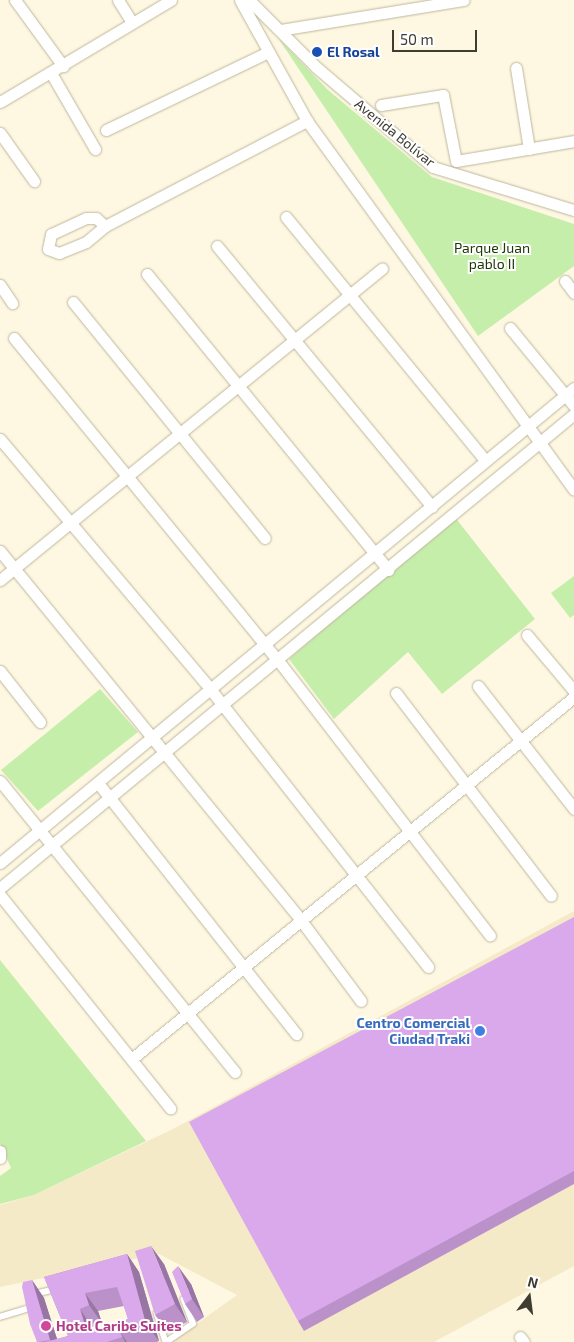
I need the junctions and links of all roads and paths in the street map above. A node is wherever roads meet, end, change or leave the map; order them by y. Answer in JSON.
{"nodes":[{"id":1,"x":15,"y":0,"type":"edge"},
{"id":2,"x":118,"y":0,"type":"edge"},
{"id":3,"x":171,"y":0,"type":"edge"},
{"id":4,"x":240,"y":0,"type":"edge"},
{"id":5,"x":249,"y":0,"type":"edge"},
{"id":6,"x":464,"y":0,"type":"edge"},
{"id":7,"x":394,"y":6,"type":"edge"},
{"id":8,"x":132,"y":22,"type":"junction"},
{"id":9,"x":280,"y":30,"type":"junction"},
{"id":10,"x":268,"y":52,"type":"junction"},
{"id":11,"x":63,"y":66,"type":"junction"},
{"id":12,"x":516,"y":68,"type":"dead end"},
{"id":13,"x":51,"y":73,"type":"junction"},
{"id":14,"x":0,"y":102,"type":"edge"},
{"id":15,"x":381,"y":105,"type":"dead end"},
{"id":16,"x":307,"y":121,"type":"junction"},
{"id":17,"x":106,"y":130,"type":"dead end"},
{"id":18,"x":0,"y":133,"type":"edge"},
{"id":19,"x":574,"y":141,"type":"edge"},
{"id":20,"x":94,"y":148,"type":"dead end"},
{"id":21,"x":529,"y":149,"type":"junction"},
{"id":22,"x":34,"y":181,"type":"dead end"},
{"id":23,"x":574,"y":210,"type":"edge"},
{"id":24,"x":286,"y":217,"type":"dead end"},
{"id":25,"x":105,"y":226,"type":"junction"},
{"id":26,"x":217,"y":246,"type":"dead end"},
{"id":27,"x":382,"y":268,"type":"dead end"},
{"id":28,"x":148,"y":274,"type":"dead end"},
{"id":29,"x":565,"y":281,"type":"dead end"},
{"id":30,"x":0,"y":285,"type":"edge"},
{"id":31,"x":349,"y":293,"type":"junction"},
{"id":32,"x":574,"y":293,"type":"edge"},
{"id":33,"x":73,"y":302,"type":"dead end"},
{"id":34,"x":12,"y":303,"type":"dead end"},
{"id":35,"x":510,"y":328,"type":"dead end"},
{"id":36,"x":14,"y":338,"type":"dead end"},
{"id":37,"x":294,"y":338,"type":"junction"},
{"id":38,"x":237,"y":385,"type":"junction"},
{"id":39,"x":570,"y":391,"type":"edge"},
{"id":40,"x":574,"y":406,"type":"edge"},
{"id":41,"x":574,"y":414,"type":"edge"},
{"id":42,"x":526,"y":427,"type":"junction"},
{"id":43,"x":178,"y":431,"type":"junction"},
{"id":44,"x":0,"y":439,"type":"edge"},
{"id":45,"x":539,"y":443,"type":"junction"},
{"id":46,"x":485,"y":460,"type":"junction"},
{"id":47,"x":127,"y":476,"type":"junction"},
{"id":48,"x":574,"y":490,"type":"edge"},
{"id":49,"x":432,"y":507,"type":"junction"},
{"id":50,"x":70,"y":522,"type":"junction"},
{"id":51,"x":265,"y":538,"type":"dead end"},
{"id":52,"x":0,"y":551,"type":"edge"},
{"id":53,"x":375,"y":553,"type":"junction"},
{"id":54,"x":14,"y":568,"type":"junction"},
{"id":55,"x":388,"y":570,"type":"junction"},
{"id":56,"x":0,"y":580,"type":"edge"},
{"id":57,"x":527,"y":635,"type":"dead end"},
{"id":58,"x":265,"y":647,"type":"junction"},
{"id":59,"x":277,"y":659,"type":"junction"},
{"id":60,"x":0,"y":671,"type":"edge"},
{"id":61,"x":478,"y":686,"type":"dead end"},
{"id":62,"x":211,"y":690,"type":"junction"},
{"id":63,"x":574,"y":691,"type":"edge"},
{"id":64,"x":396,"y":693,"type":"dead end"},
{"id":65,"x":574,"y":697,"type":"edge"},
{"id":66,"x":222,"y":705,"type":"junction"},
{"id":67,"x":40,"y":722,"type":"dead end"},
{"id":68,"x":522,"y":738,"type":"junction"},
{"id":69,"x":152,"y":739,"type":"junction"},
{"id":70,"x":164,"y":753,"type":"junction"},
{"id":71,"x":0,"y":781,"type":"edge"},
{"id":72,"x":98,"y":783,"type":"junction"},
{"id":73,"x":468,"y":784,"type":"junction"},
{"id":74,"x":109,"y":799,"type":"junction"},
{"id":75,"x":574,"y":809,"type":"edge"},
{"id":76,"x":411,"y":830,"type":"junction"},
{"id":77,"x":42,"y":832,"type":"junction"},
{"id":78,"x":53,"y":844,"type":"junction"},
{"id":79,"x":0,"y":863,"type":"edge"},
{"id":80,"x":358,"y":874,"type":"junction"},
{"id":81,"x":0,"y":888,"type":"edge"},
{"id":82,"x":0,"y":895,"type":"edge"},
{"id":83,"x":551,"y":896,"type":"dead end"},
{"id":84,"x":300,"y":919,"type":"junction"},
{"id":85,"x":490,"y":936,"type":"dead end"},
{"id":86,"x":244,"y":964,"type":"junction"},
{"id":87,"x":428,"y":967,"type":"dead end"},
{"id":88,"x":361,"y":1001,"type":"dead end"},
{"id":89,"x":190,"y":1014,"type":"junction"},
{"id":90,"x":296,"y":1034,"type":"dead end"},
{"id":91,"x":134,"y":1057,"type":"junction"},
{"id":92,"x":235,"y":1072,"type":"dead end"},
{"id":93,"x":170,"y":1108,"type":"dead end"},
{"id":94,"x":0,"y":1151,"type":"edge"},
{"id":95,"x":0,"y":1158,"type":"edge"},
{"id":96,"x":67,"y":1286,"type":"edge"},
{"id":97,"x":180,"y":1291,"type":"edge"},
{"id":98,"x":154,"y":1304,"type":"edge"},
{"id":99,"x":29,"y":1308,"type":"junction"},
{"id":100,"x":31,"y":1316,"type":"edge"},
{"id":101,"x":0,"y":1317,"type":"edge"},
{"id":102,"x":166,"y":1342,"type":"edge"}],
"edges":[{"from":1,"to":11,"type":"street"},
{"from":2,"to":8,"type":"street"},
{"from":3,"to":8,"type":"street"},
{"from":4,"to":10,"type":"street"},
{"from":5,"to":9,"type":"street","name":"Avenida Bolívar"},
{"from":6,"to":7,"type":"street"},
{"from":7,"to":9,"type":"street"},
{"from":8,"to":11,"type":"street"},
{"from":9,"to":23,"type":"street","name":"Avenida Bolívar"},
{"from":10,"to":16,"type":"street"},
{"from":10,"to":17,"type":"street"},
{"from":11,"to":13,"type":"street"},
{"from":12,"to":21,"type":"street"},
{"from":13,"to":14,"type":"street"},
{"from":13,"to":20,"type":"street"},
{"from":15,"to":21,"type":"street"},
{"from":16,"to":25,"type":"street"},
{"from":16,"to":42,"type":"street"},
{"from":18,"to":22,"type":"street"},
{"from":19,"to":21,"type":"street"},
{"from":24,"to":31,"type":"street"},
{"from":25,"to":25,"type":"street"},
{"from":26,"to":37,"type":"street"},
{"from":27,"to":31,"type":"street"},
{"from":28,"to":38,"type":"street"},
{"from":29,"to":32,"type":"street"},
{"from":30,"to":34,"type":"street"},
{"from":31,"to":37,"type":"street"},
{"from":31,"to":46,"type":"street"},
{"from":33,"to":43,"type":"street"},
{"from":35,"to":39,"type":"street"},
{"from":36,"to":47,"type":"street"},
{"from":37,"to":38,"type":"street"},
{"from":37,"to":49,"type":"street"},
{"from":38,"to":43,"type":"street"},
{"from":38,"to":53,"type":"street"},
{"from":39,"to":40,"type":"street"},
{"from":39,"to":42,"type":"street"},
{"from":41,"to":45,"type":"street"},
{"from":42,"to":45,"type":"street"},
{"from":42,"to":46,"type":"street"},
{"from":43,"to":47,"type":"street"},
{"from":43,"to":51,"type":"street"},
{"from":44,"to":50,"type":"street"},
{"from":45,"to":48,"type":"street"},
{"from":45,"to":55,"type":"street"},
{"from":46,"to":49,"type":"street"},
{"from":47,"to":50,"type":"street"},
{"from":47,"to":58,"type":"street"},
{"from":49,"to":53,"type":"street"},
{"from":50,"to":54,"type":"street"},
{"from":50,"to":62,"type":"street"},
{"from":52,"to":54,"type":"street"},
{"from":53,"to":55,"type":"street"},
{"from":53,"to":58,"type":"street"},
{"from":54,"to":56,"type":"street"},
{"from":54,"to":69,"type":"street"},
{"from":55,"to":59,"type":"street"},
{"from":57,"to":63,"type":"street"},
{"from":58,"to":59,"type":"street"},
{"from":58,"to":62,"type":"street"},
{"from":59,"to":66,"type":"street"},
{"from":59,"to":76,"type":"street"},
{"from":60,"to":67,"type":"street"},
{"from":61,"to":68,"type":"street"},
{"from":62,"to":66,"type":"street"},
{"from":62,"to":69,"type":"street"},
{"from":64,"to":73,"type":"street"},
{"from":65,"to":68,"type":"street"},
{"from":66,"to":70,"type":"street"},
{"from":66,"to":80,"type":"street"},
{"from":68,"to":73,"type":"street"},
{"from":68,"to":75,"type":"street"},
{"from":69,"to":70,"type":"street"},
{"from":69,"to":72,"type":"street"},
{"from":70,"to":74,"type":"street"},
{"from":70,"to":84,"type":"street"},
{"from":71,"to":77,"type":"street"},
{"from":72,"to":74,"type":"street"},
{"from":72,"to":77,"type":"street"},
{"from":73,"to":76,"type":"street"},
{"from":73,"to":83,"type":"street"},
{"from":74,"to":78,"type":"street"},
{"from":74,"to":86,"type":"street"},
{"from":76,"to":80,"type":"street"},
{"from":76,"to":85,"type":"street"},
{"from":77,"to":78,"type":"street"},
{"from":77,"to":79,"type":"street"},
{"from":78,"to":81,"type":"street"},
{"from":78,"to":89,"type":"street"},
{"from":80,"to":84,"type":"street"},
{"from":80,"to":87,"type":"street"},
{"from":82,"to":91,"type":"street"},
{"from":84,"to":86,"type":"street"},
{"from":84,"to":88,"type":"street"},
{"from":86,"to":89,"type":"street"},
{"from":86,"to":90,"type":"street"},
{"from":89,"to":91,"type":"street"},
{"from":89,"to":92,"type":"street"},
{"from":91,"to":93,"type":"street"},
{"from":94,"to":95,"type":"street"},
{"from":96,"to":99,"type":"lane"},
{"from":97,"to":102,"type":"lane"},
{"from":98,"to":102,"type":"lane"},
{"from":99,"to":100,"type":"lane"},
{"from":99,"to":101,"type":"lane"}]}
